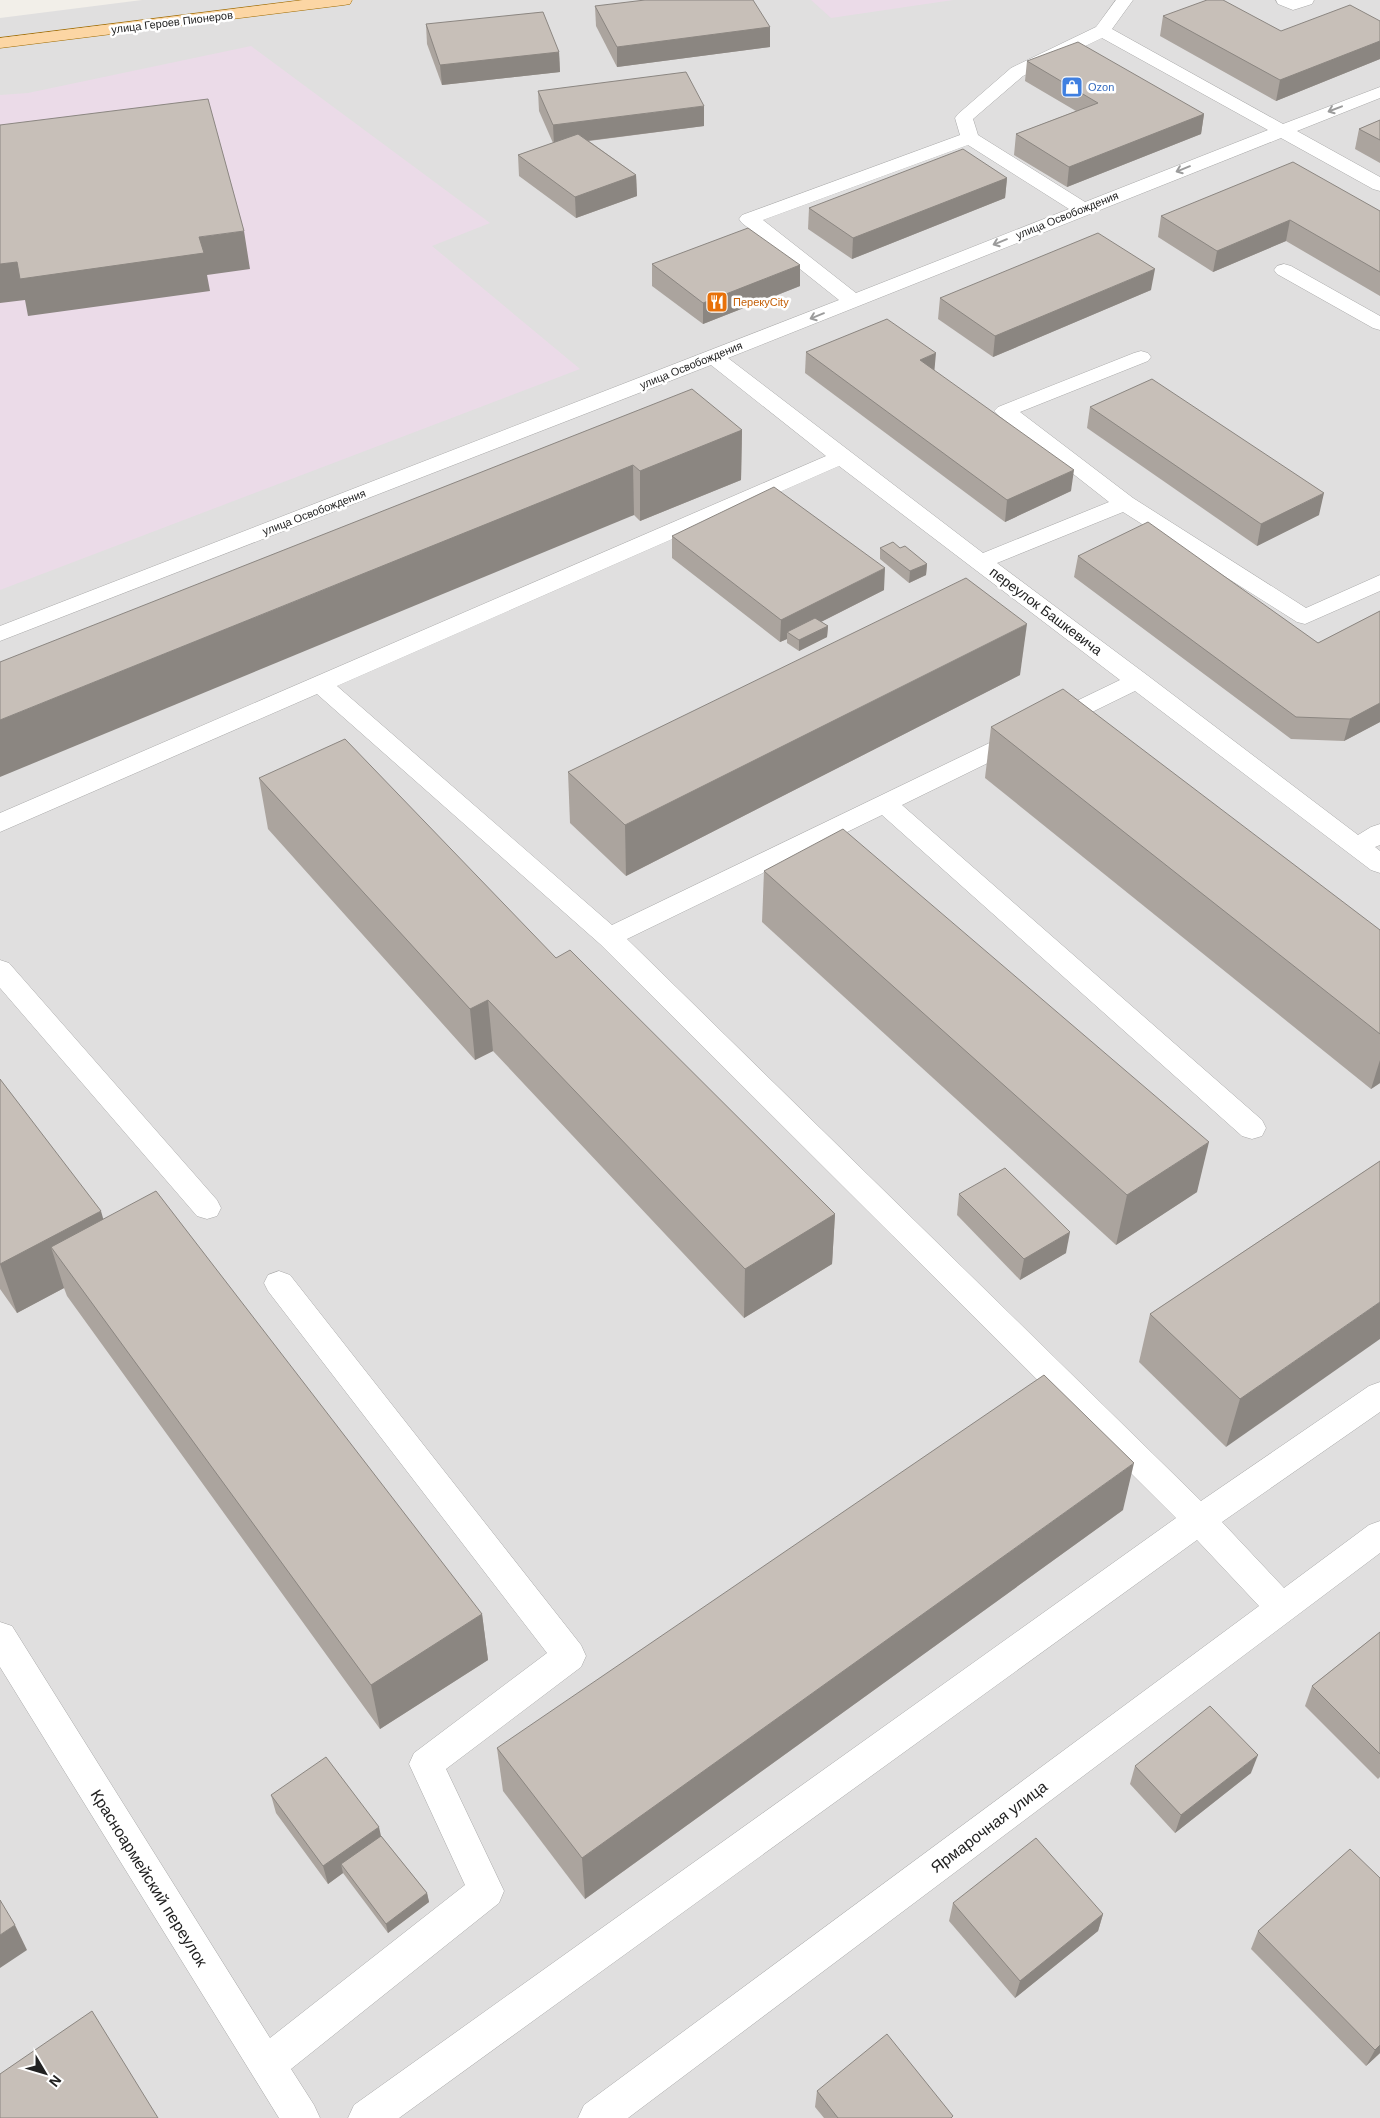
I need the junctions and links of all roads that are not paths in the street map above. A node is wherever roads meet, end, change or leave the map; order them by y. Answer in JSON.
{"nodes":[{"id":1,"x":344,"y":0,"type":"edge"},
{"id":2,"x":1125,"y":0,"type":"edge"},
{"id":3,"x":1284,"y":0,"type":"edge"},
{"id":4,"x":1306,"y":0,"type":"edge"},
{"id":5,"x":1102,"y":31,"type":"junction"},
{"id":6,"x":0,"y":43,"type":"edge"},
{"id":7,"x":1380,"y":92,"type":"edge"},
{"id":8,"x":1280,"y":130,"type":"junction"},
{"id":9,"x":970,"y":138,"type":"junction"},
{"id":10,"x":1380,"y":185,"type":"edge"},
{"id":11,"x":1083,"y":209,"type":"junction"},
{"id":12,"x":1284,"y":270,"type":"dead end"},
{"id":13,"x":853,"y":301,"type":"junction"},
{"id":14,"x":1380,"y":324,"type":"edge"},
{"id":15,"x":713,"y":357,"type":"junction"},
{"id":16,"x":1141,"y":357,"type":"dead end"},
{"id":17,"x":841,"y":457,"type":"junction"},
{"id":18,"x":1126,"y":503,"type":"junction"},
{"id":19,"x":980,"y":562,"type":"junction"},
{"id":20,"x":1380,"y":582,"type":"edge"},
{"id":21,"x":0,"y":634,"type":"edge"},
{"id":22,"x":1138,"y":680,"type":"junction"},
{"id":23,"x":320,"y":684,"type":"junction"},
{"id":24,"x":884,"y":803,"type":"junction"},
{"id":25,"x":0,"y":823,"type":"edge"},
{"id":26,"x":1380,"y":833,"type":"edge"},
{"id":27,"x":1357,"y":847,"type":"junction"},
{"id":28,"x":1380,"y":864,"type":"edge"},
{"id":29,"x":609,"y":937,"type":"junction"},
{"id":30,"x":0,"y":970,"type":"edge"},
{"id":31,"x":1252,"y":1128,"type":"dead end"},
{"id":32,"x":208,"y":1208,"type":"dead end"},
{"id":33,"x":279,"y":1283,"type":"dead end"},
{"id":34,"x":1380,"y":1395,"type":"edge"},
{"id":35,"x":1200,"y":1520,"type":"junction"},
{"id":36,"x":1380,"y":1535,"type":"edge"},
{"id":37,"x":1282,"y":1608,"type":"junction"},
{"id":38,"x":0,"y":1637,"type":"edge"},
{"id":39,"x":266,"y":2065,"type":"junction"},
{"id":40,"x":301,"y":2118,"type":"edge"},
{"id":41,"x":367,"y":2118,"type":"edge"},
{"id":42,"x":597,"y":2118,"type":"edge"}],
"edges":[{"from":1,"to":6,"type":"main road","name":"улица Героев Пионеров"},
{"from":2,"to":5,"type":"street"},
{"from":3,"to":4,"type":"street"},
{"from":5,"to":8,"type":"street"},
{"from":5,"to":9,"type":"street"},
{"from":7,"to":8,"type":"street","name":"улица Освобождения","one_way":true},
{"from":8,"to":10,"type":"street"},
{"from":8,"to":11,"type":"street","name":"улица Освобождения","one_way":true},
{"from":9,"to":11,"type":"street"},
{"from":9,"to":13,"type":"street"},
{"from":11,"to":13,"type":"street","name":"улица Освобождения","one_way":true},
{"from":12,"to":14,"type":"street"},
{"from":13,"to":15,"type":"street","name":"улица Освобождения","one_way":true},
{"from":15,"to":17,"type":"street","name":"переулок Башкевича"},
{"from":15,"to":21,"type":"street","name":"улица Освобождения"},
{"from":16,"to":18,"type":"street"},
{"from":17,"to":19,"type":"street","name":"переулок Башкевича"},
{"from":17,"to":23,"type":"street"},
{"from":18,"to":19,"type":"street"},
{"from":18,"to":20,"type":"street"},
{"from":19,"to":22,"type":"street","name":"переулок Башкевича"},
{"from":22,"to":24,"type":"street"},
{"from":22,"to":27,"type":"street","name":"переулок Башкевича"},
{"from":23,"to":25,"type":"street"},
{"from":23,"to":29,"type":"street"},
{"from":24,"to":29,"type":"street"},
{"from":24,"to":31,"type":"street"},
{"from":26,"to":27,"type":"street"},
{"from":27,"to":28,"type":"street","name":"переулок Башкевича"},
{"from":29,"to":35,"type":"street"},
{"from":30,"to":32,"type":"street"},
{"from":33,"to":39,"type":"street"},
{"from":34,"to":35,"type":"street"},
{"from":35,"to":37,"type":"street"},
{"from":35,"to":41,"type":"street"},
{"from":36,"to":37,"type":"street","name":"Ярмарочная улица"},
{"from":37,"to":42,"type":"street","name":"Ярмарочная улица"},
{"from":38,"to":39,"type":"street","name":"Красноармейский переулок"},
{"from":39,"to":40,"type":"street","name":"Красноармейский переулок"}]}
